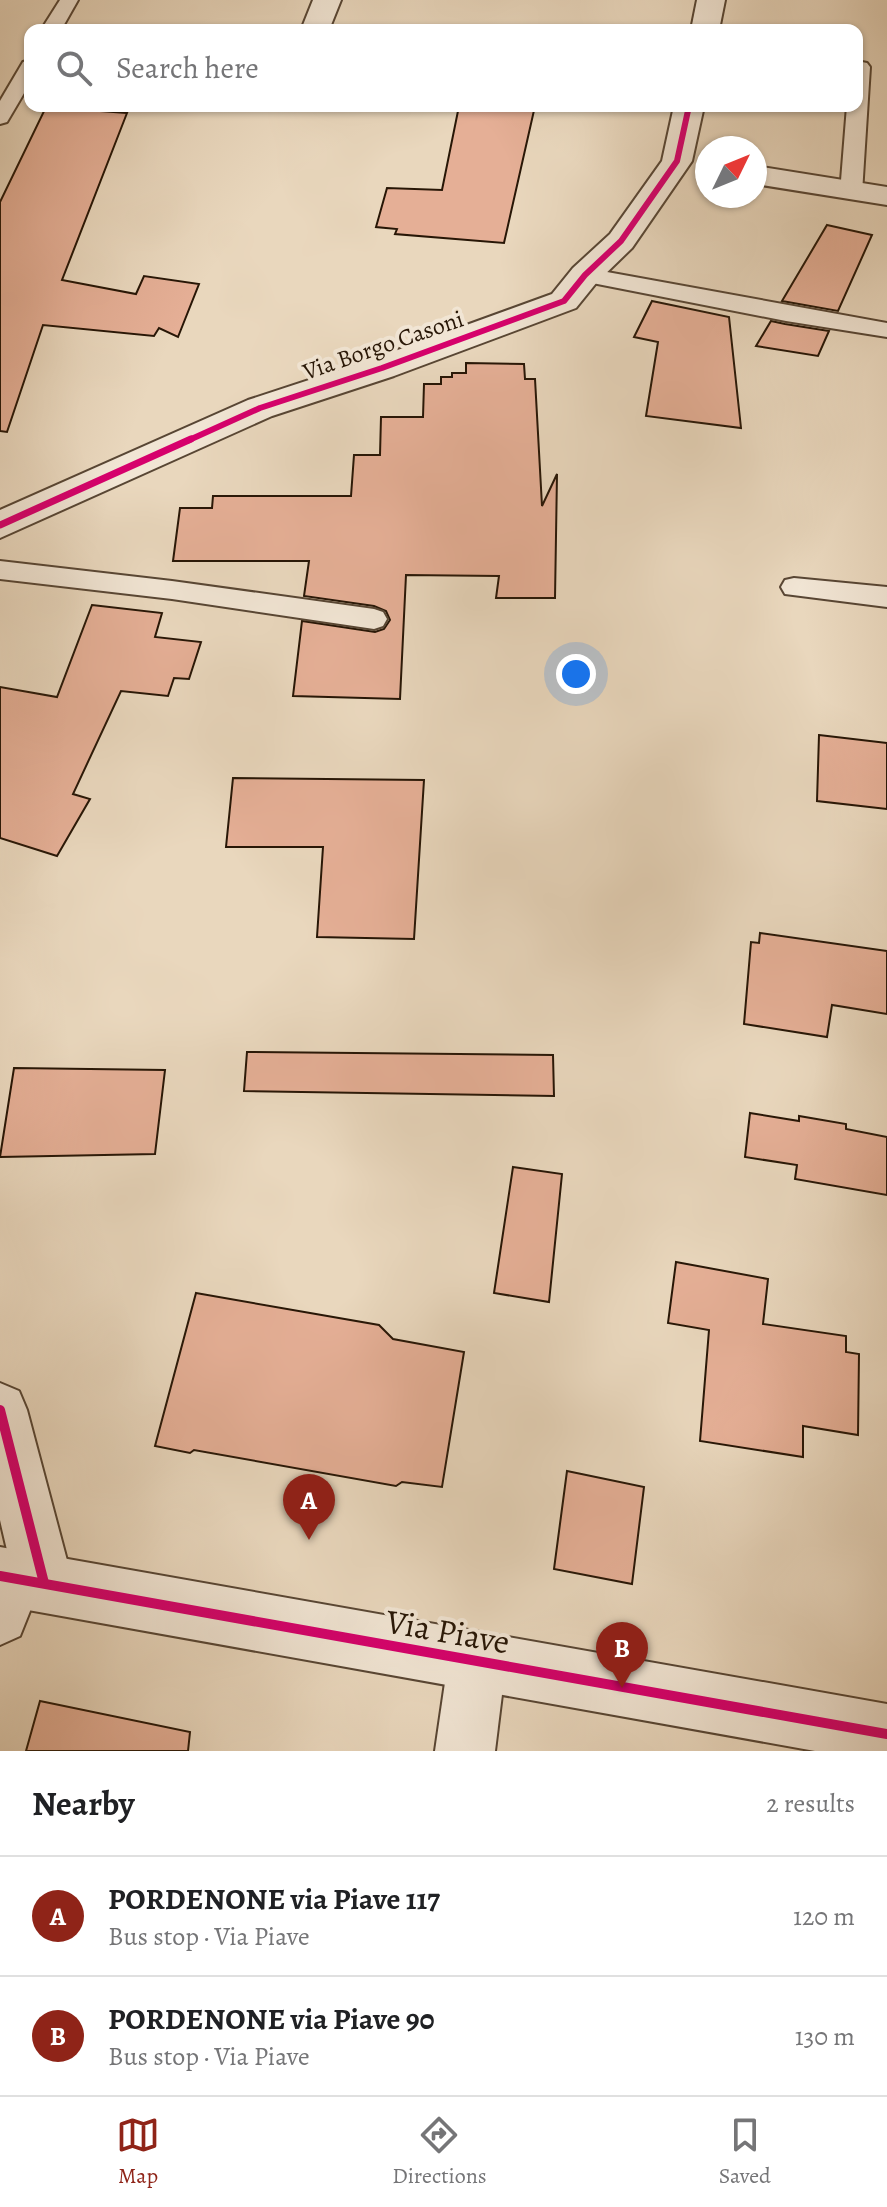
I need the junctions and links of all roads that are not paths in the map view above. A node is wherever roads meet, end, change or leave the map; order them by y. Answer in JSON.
{"nodes":[{"id":1,"x":69,"y":0,"type":"edge"},
{"id":2,"x":327,"y":0,"type":"edge"},
{"id":3,"x":711,"y":0,"type":"edge"},
{"id":4,"x":55,"y":24,"type":"edge"},
{"id":5,"x":317,"y":24,"type":"edge"},
{"id":6,"x":706,"y":24,"type":"edge"},
{"id":7,"x":24,"y":76,"type":"edge"},
{"id":8,"x":689,"y":112,"type":"edge"},
{"id":9,"x":857,"y":112,"type":"edge"},
{"id":10,"x":0,"y":118,"type":"edge"},
{"id":11,"x":692,"y":164,"type":"edge"},
{"id":12,"x":767,"y":177,"type":"edge"},
{"id":13,"x":851,"y":193,"type":"junction"},
{"id":14,"x":887,"y":196,"type":"edge"},
{"id":15,"x":585,"y":275,"type":"junction"},
{"id":16,"x":887,"y":330,"type":"edge"},
{"id":17,"x":0,"y":525,"type":"edge"},
{"id":18,"x":0,"y":570,"type":"edge"},
{"id":19,"x":794,"y":587,"type":"dead end"},
{"id":20,"x":887,"y":597,"type":"edge"},
{"id":21,"x":374,"y":619,"type":"dead end"},
{"id":22,"x":0,"y":1410,"type":"edge"},
{"id":23,"x":14,"y":1588,"type":"edge"},
{"id":24,"x":477,"y":1662,"type":"junction"},
{"id":25,"x":887,"y":1734,"type":"edge"},
{"id":26,"x":465,"y":1751,"type":"edge"}],
"edges":[{"from":1,"to":4,"type":"lane"},
{"from":2,"to":5,"type":"street"},
{"from":3,"to":6,"type":"street"},
{"from":7,"to":10,"type":"lane"},
{"from":8,"to":11,"type":"street","name":"Via Borgo Casoni"},
{"from":9,"to":13,"type":"lane"},
{"from":11,"to":15,"type":"street","name":"Via Borgo Casoni"},
{"from":12,"to":13,"type":"street"},
{"from":13,"to":14,"type":"street"},
{"from":15,"to":16,"type":"lane"},
{"from":15,"to":17,"type":"street","name":"Via Borgo Casoni"},
{"from":18,"to":21,"type":"lane"},
{"from":19,"to":20,"type":"lane"},
{"from":22,"to":23,"type":"street"},
{"from":23,"to":24,"type":"street","name":"Via Piave"},
{"from":24,"to":25,"type":"street","name":"Via Piave"},
{"from":24,"to":26,"type":"street"}]}
